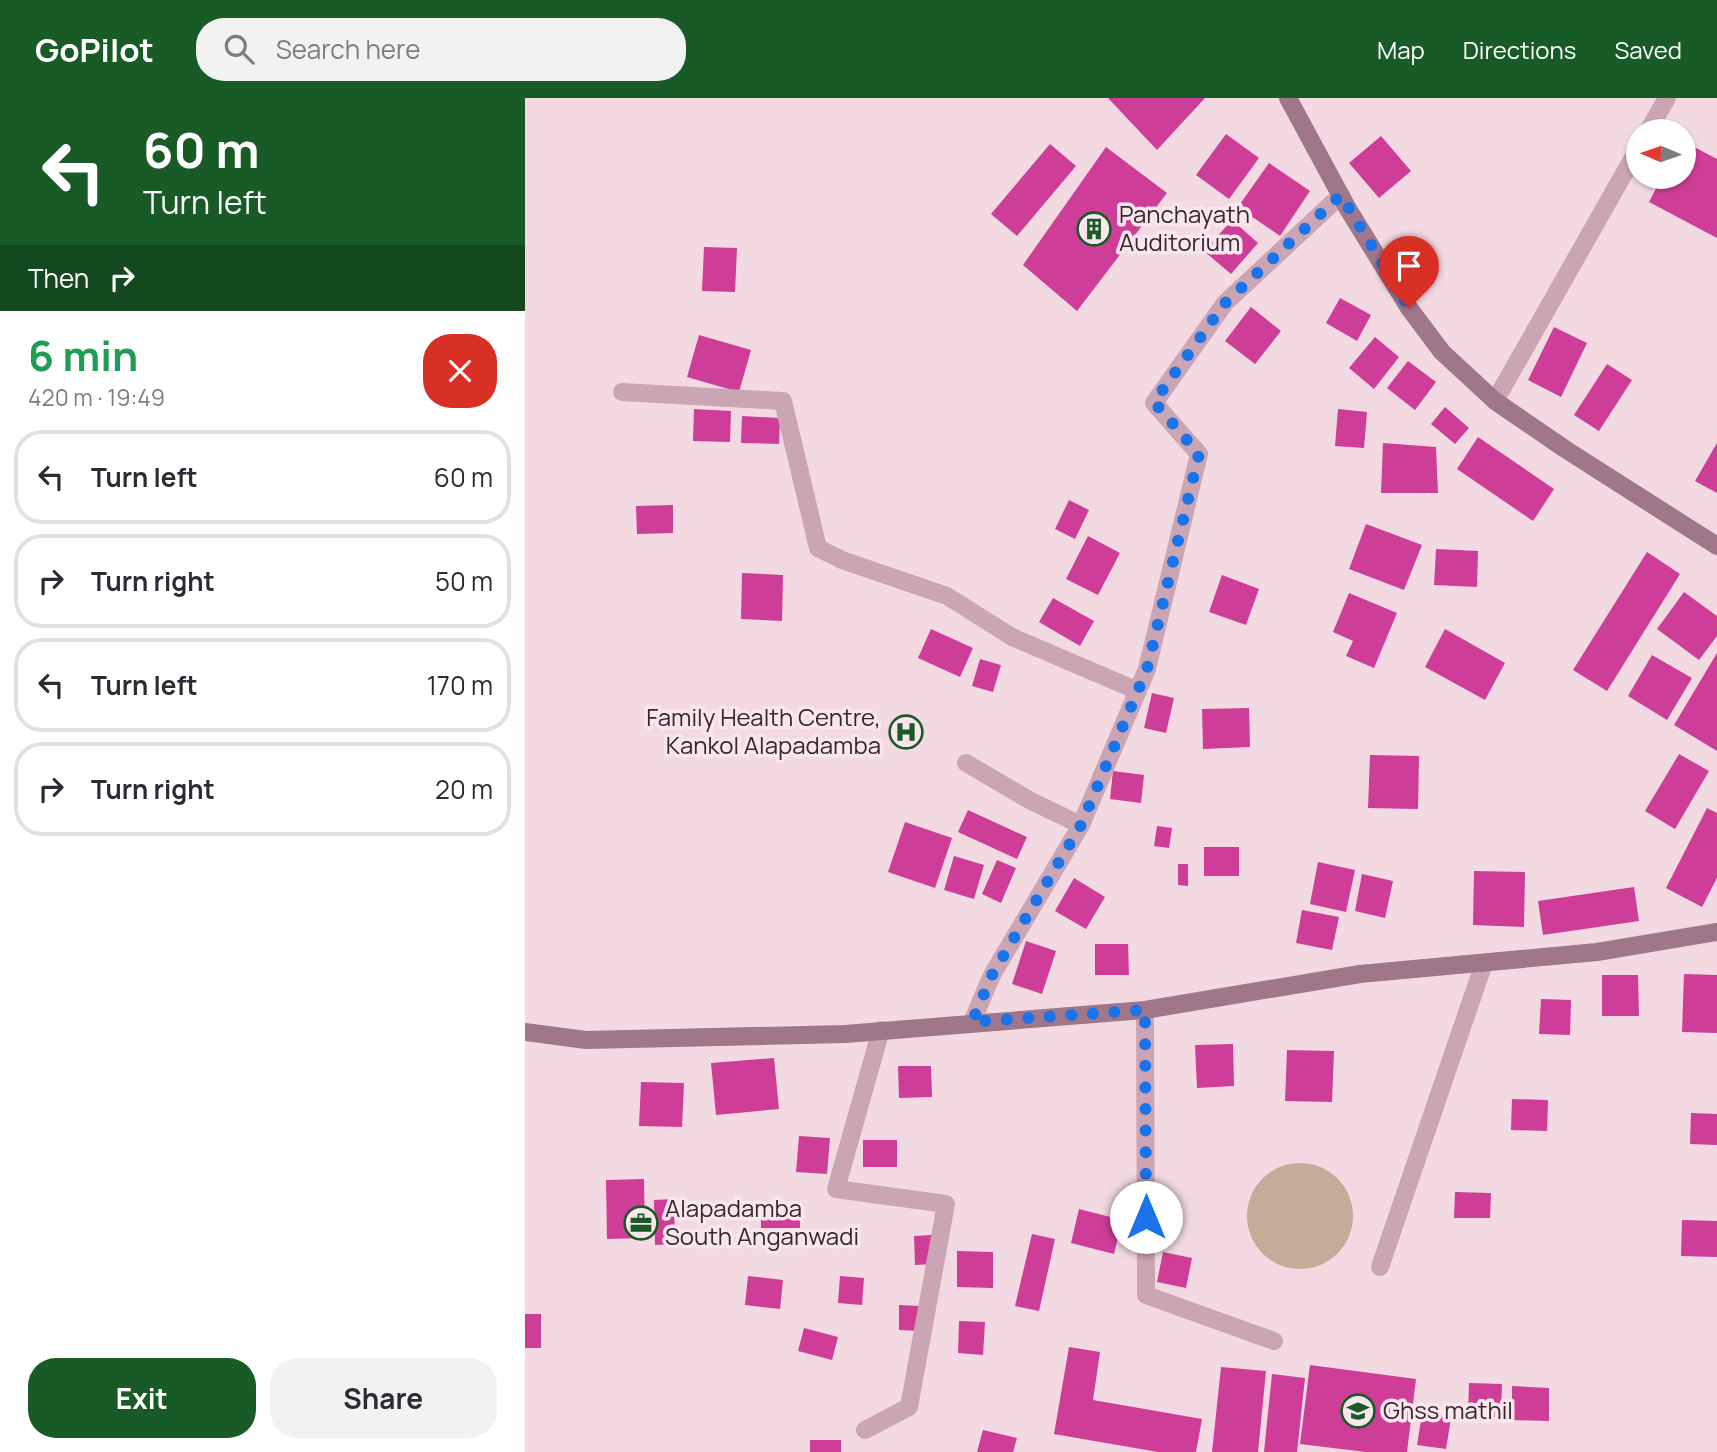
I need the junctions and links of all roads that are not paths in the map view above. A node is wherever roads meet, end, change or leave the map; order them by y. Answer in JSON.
{"nodes":[{"id":1,"x":1288,"y":98,"type":"edge"},
{"id":2,"x":1667,"y":98,"type":"edge"},
{"id":3,"x":1655,"y":119,"type":"edge"},
{"id":4,"x":1626,"y":170,"type":"edge"},
{"id":5,"x":1341,"y":195,"type":"junction"},
{"id":6,"x":622,"y":392,"type":"dead end"},
{"id":7,"x":1495,"y":401,"type":"junction"},
{"id":8,"x":1717,"y":546,"type":"edge"},
{"id":9,"x":1138,"y":691,"type":"junction"},
{"id":10,"x":966,"y":763,"type":"dead end"},
{"id":11,"x":1081,"y":825,"type":"junction"},
{"id":12,"x":1717,"y":932,"type":"edge"},
{"id":13,"x":1484,"y":963,"type":"junction"},
{"id":14,"x":1145,"y":1010,"type":"junction"},
{"id":15,"x":972,"y":1022,"type":"junction"},
{"id":16,"x":881,"y":1030,"type":"junction"},
{"id":17,"x":525,"y":1032,"type":"edge"},
{"id":18,"x":1380,"y":1267,"type":"dead end"},
{"id":19,"x":1274,"y":1341,"type":"dead end"},
{"id":20,"x":865,"y":1430,"type":"dead end"}],
"edges":[{"from":1,"to":5,"type":"street"},
{"from":2,"to":3,"type":"street"},
{"from":4,"to":7,"type":"street"},
{"from":5,"to":7,"type":"street"},
{"from":5,"to":9,"type":"street"},
{"from":6,"to":9,"type":"street"},
{"from":7,"to":8,"type":"street"},
{"from":9,"to":11,"type":"street"},
{"from":10,"to":11,"type":"street"},
{"from":11,"to":15,"type":"street"},
{"from":12,"to":13,"type":"street"},
{"from":13,"to":14,"type":"street"},
{"from":13,"to":18,"type":"street"},
{"from":14,"to":15,"type":"street"},
{"from":14,"to":19,"type":"street"},
{"from":15,"to":16,"type":"street"},
{"from":16,"to":17,"type":"street"},
{"from":16,"to":20,"type":"street"}]}
